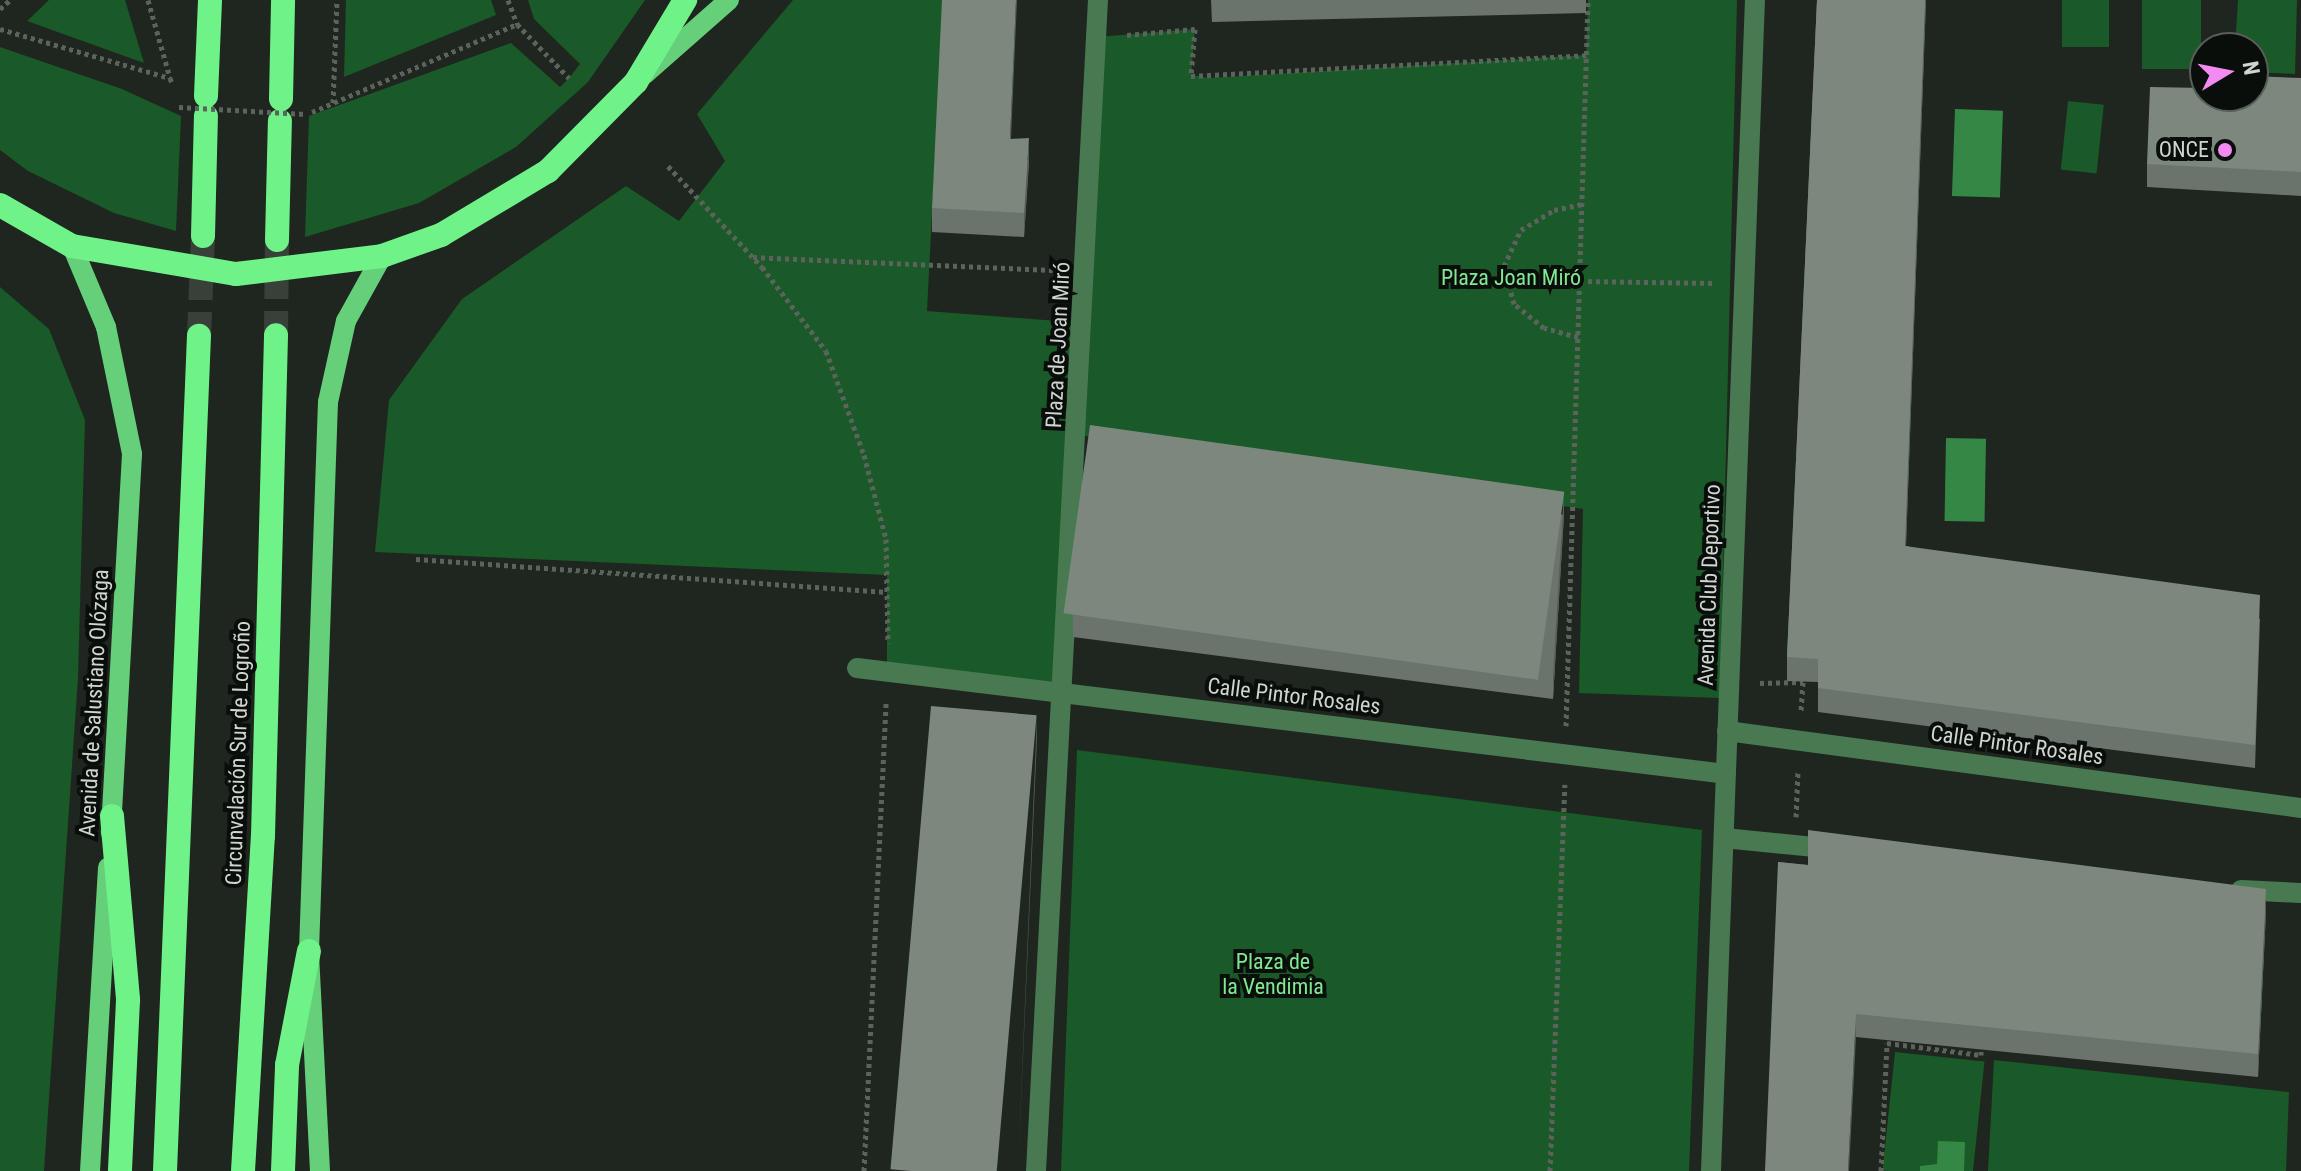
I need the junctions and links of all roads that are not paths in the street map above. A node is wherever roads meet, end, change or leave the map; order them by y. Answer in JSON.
{"nodes":[{"id":1,"x":210,"y":0,"type":"edge"},
{"id":2,"x":283,"y":0,"type":"edge"},
{"id":3,"x":685,"y":0,"type":"edge"},
{"id":4,"x":729,"y":0,"type":"edge"},
{"id":5,"x":1098,"y":0,"type":"edge"},
{"id":6,"x":1755,"y":0,"type":"edge"},
{"id":7,"x":636,"y":82,"type":"junction"},
{"id":8,"x":0,"y":205,"type":"edge"},
{"id":9,"x":203,"y":236,"type":"tunnel mouth"},
{"id":10,"x":277,"y":240,"type":"tunnel mouth"},
{"id":11,"x":72,"y":246,"type":"junction"},
{"id":12,"x":382,"y":256,"type":"junction"},
{"id":13,"x":276,"y":335,"type":"tunnel mouth"},
{"id":14,"x":199,"y":336,"type":"tunnel mouth"},
{"id":15,"x":857,"y":668,"type":"dead end"},
{"id":16,"x":1065,"y":693,"type":"junction"},
{"id":17,"x":1727,"y":731,"type":"junction"},
{"id":18,"x":1726,"y":774,"type":"junction"},
{"id":19,"x":2301,"y":808,"type":"edge"},
{"id":20,"x":112,"y":816,"type":"junction"},
{"id":21,"x":1724,"y":838,"type":"junction"},
{"id":22,"x":1857,"y":851,"type":"edge"},
{"id":23,"x":2213,"y":887,"type":"edge"},
{"id":24,"x":2301,"y":893,"type":"edge"},
{"id":25,"x":309,"y":951,"type":"junction"},
{"id":26,"x":90,"y":1171,"type":"edge"},
{"id":27,"x":120,"y":1171,"type":"edge"},
{"id":28,"x":165,"y":1171,"type":"edge"},
{"id":29,"x":243,"y":1171,"type":"edge"},
{"id":30,"x":283,"y":1171,"type":"edge"},
{"id":31,"x":320,"y":1171,"type":"edge"},
{"id":32,"x":1036,"y":1171,"type":"edge"},
{"id":33,"x":1711,"y":1171,"type":"edge"}],
"edges":[{"from":1,"to":9,"type":"highway"},
{"from":2,"to":10,"type":"highway"},
{"from":3,"to":7,"type":"highway"},
{"from":4,"to":7,"type":"main road"},
{"from":5,"to":16,"type":"street","name":"Plaza de Joan Miró"},
{"from":6,"to":17,"type":"street","name":"Avenida Club Deportivo"},
{"from":7,"to":12,"type":"highway"},
{"from":8,"to":11,"type":"highway"},
{"from":11,"to":12,"type":"highway"},
{"from":11,"to":20,"type":"main road","name":"Avenida de Salustiano Olózaga"},
{"from":12,"to":25,"type":"main road"},
{"from":13,"to":29,"type":"highway","name":"Circunvalación Sur de Logroño"},
{"from":14,"to":28,"type":"highway"},
{"from":15,"to":16,"type":"street","name":"Calle Pintor Rosales"},
{"from":16,"to":18,"type":"street","name":"Calle Pintor Rosales"},
{"from":16,"to":32,"type":"street"},
{"from":17,"to":18,"type":"street","name":"Avenida Club Deportivo"},
{"from":17,"to":19,"type":"street","name":"Calle Pintor Rosales"},
{"from":18,"to":21,"type":"street","name":"Avenida Club Deportivo"},
{"from":20,"to":26,"type":"main road","name":"Avenida de Salustiano Olózaga"},
{"from":20,"to":27,"type":"highway"},
{"from":21,"to":22,"type":"street"},
{"from":21,"to":33,"type":"street","name":"Avenida Club Deportivo"},
{"from":23,"to":24,"type":"street"},
{"from":25,"to":30,"type":"highway"},
{"from":25,"to":31,"type":"main road"}]}
